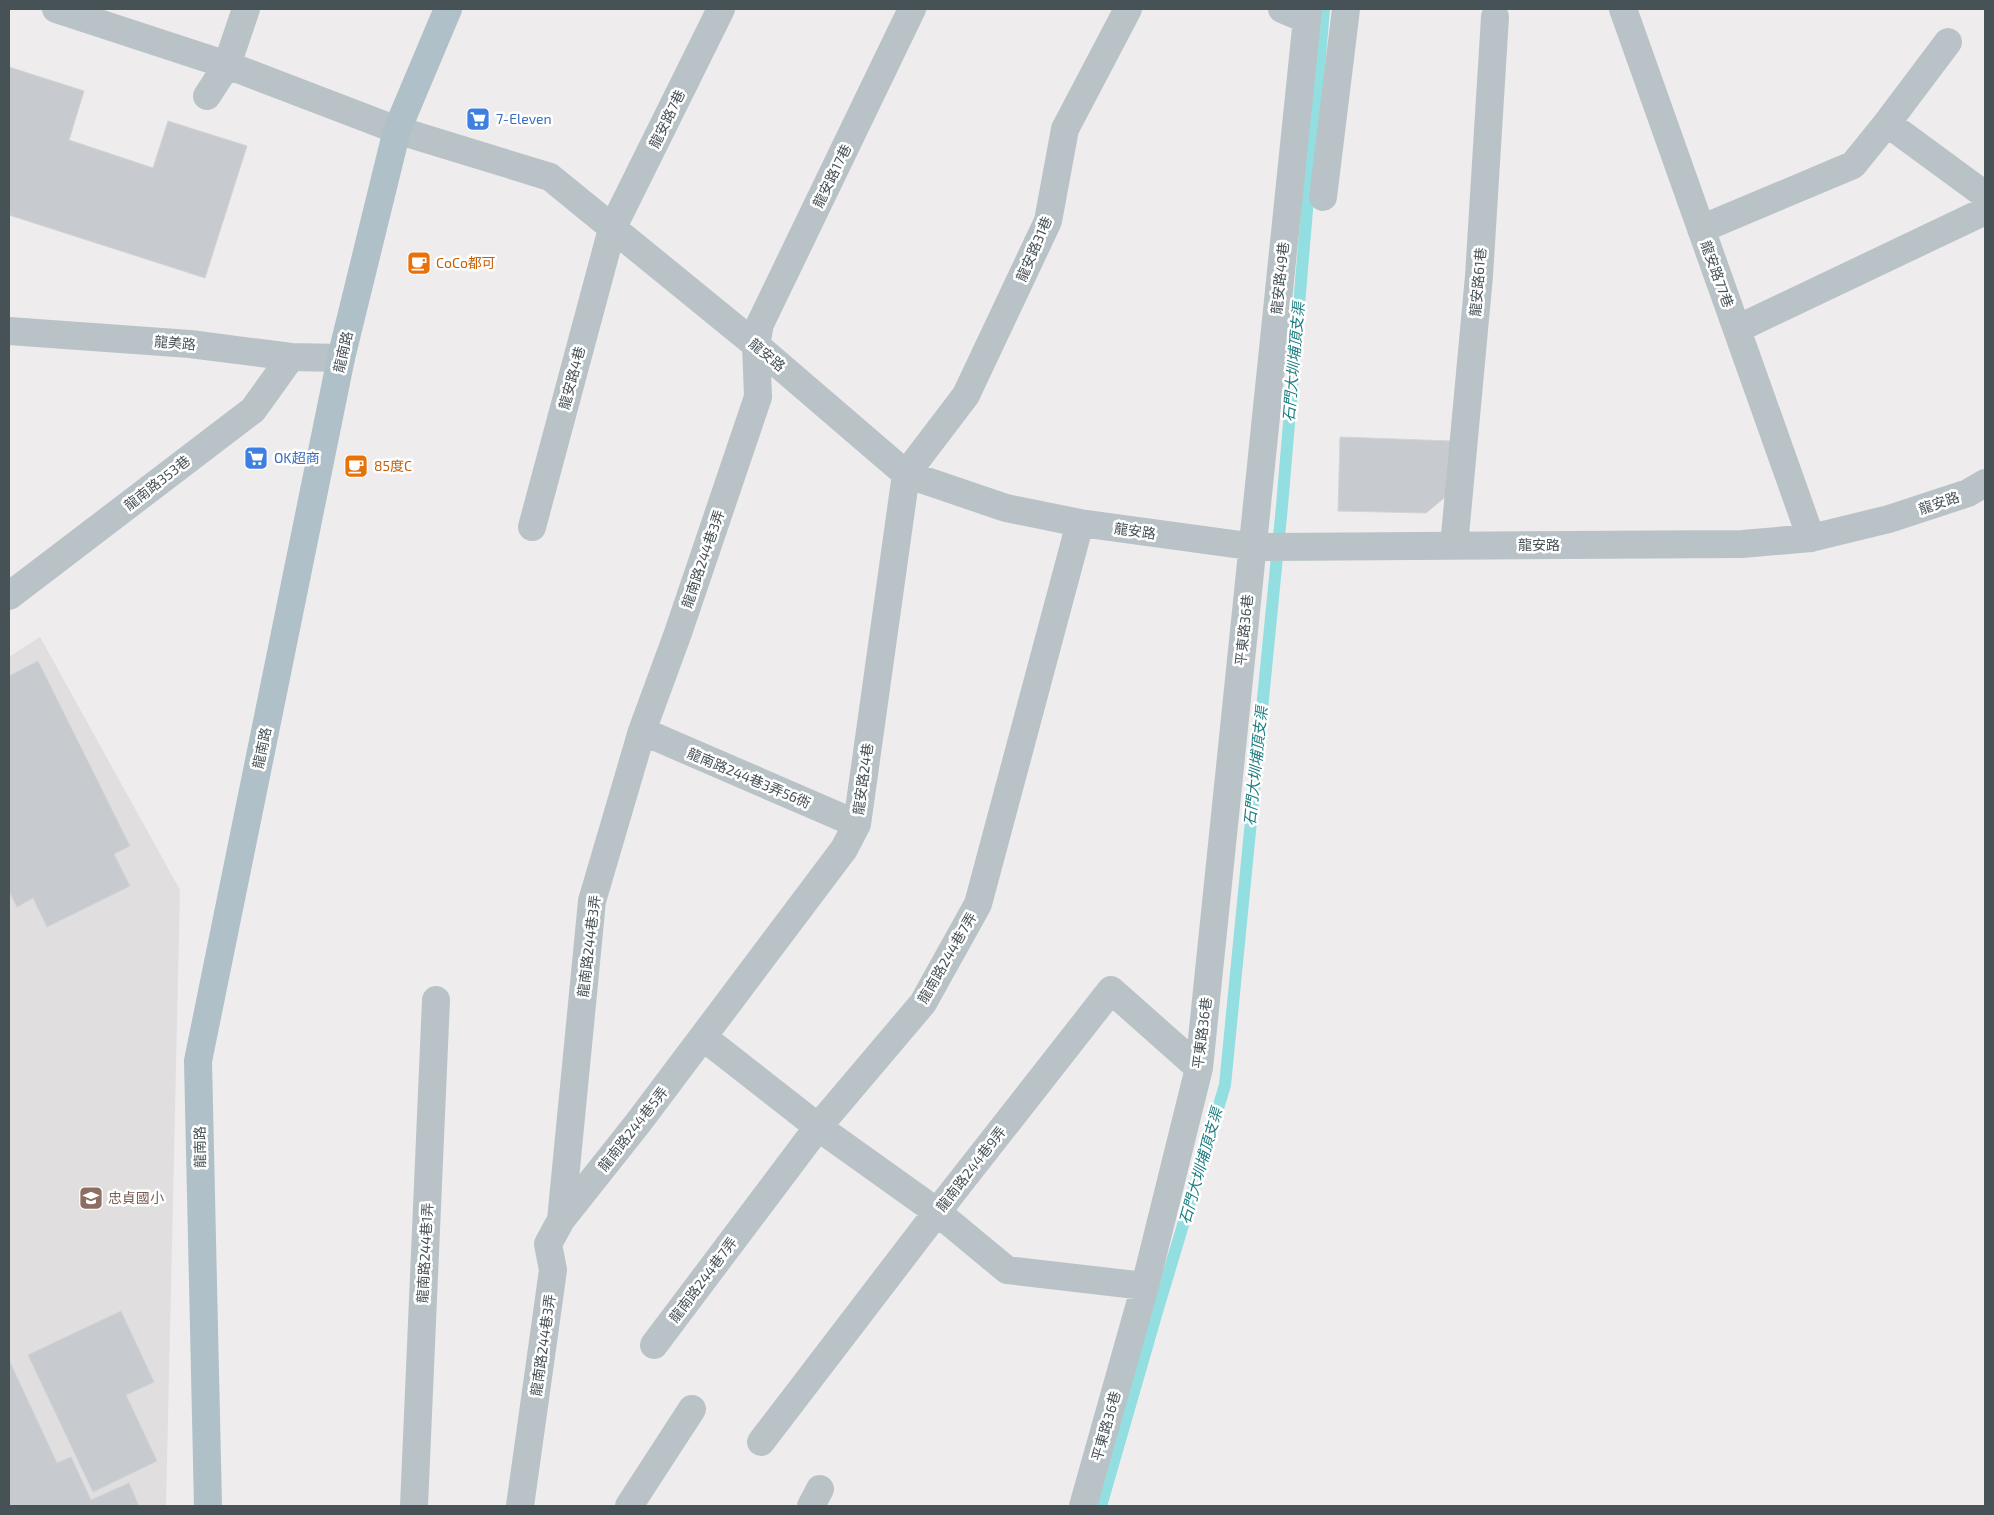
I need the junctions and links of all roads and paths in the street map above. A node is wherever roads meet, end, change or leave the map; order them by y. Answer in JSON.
{"nodes":[{"id":1,"x":56,"y":9,"type":"edge"},
{"id":2,"x":246,"y":9,"type":"edge"},
{"id":3,"x":448,"y":9,"type":"edge"},
{"id":4,"x":721,"y":9,"type":"edge"},
{"id":5,"x":912,"y":9,"type":"edge"},
{"id":6,"x":1128,"y":9,"type":"edge"},
{"id":7,"x":1346,"y":9,"type":"edge"},
{"id":8,"x":1623,"y":9,"type":"edge"},
{"id":9,"x":1298,"y":12,"type":"edge"},
{"id":10,"x":1495,"y":17,"type":"dead end"},
{"id":11,"x":1948,"y":42,"type":"dead end"},
{"id":12,"x":227,"y":65,"type":"junction"},
{"id":13,"x":207,"y":96,"type":"dead end"},
{"id":14,"x":1887,"y":123,"type":"junction"},
{"id":15,"x":397,"y":130,"type":"junction"},
{"id":16,"x":1985,"y":195,"type":"edge"},
{"id":17,"x":1323,"y":197,"type":"dead end"},
{"id":18,"x":1985,"y":211,"type":"edge"},
{"id":19,"x":612,"y":229,"type":"junction"},
{"id":20,"x":1702,"y":229,"type":"junction"},
{"id":21,"x":1737,"y":329,"type":"junction"},
{"id":22,"x":9,"y":332,"type":"edge"},
{"id":23,"x":756,"y":345,"type":"junction"},
{"id":24,"x":291,"y":357,"type":"junction"},
{"id":25,"x":341,"y":358,"type":"junction"},
{"id":26,"x":906,"y":474,"type":"junction"},
{"id":27,"x":1979,"y":490,"type":"edge"},
{"id":28,"x":1080,"y":523,"type":"junction"},
{"id":29,"x":532,"y":527,"type":"dead end"},
{"id":30,"x":1811,"y":538,"type":"junction"},
{"id":31,"x":1454,"y":546,"type":"junction"},
{"id":32,"x":1263,"y":547,"type":"junction"},
{"id":33,"x":9,"y":596,"type":"edge"},
{"id":34,"x":642,"y":731,"type":"junction"},
{"id":35,"x":857,"y":824,"type":"junction"},
{"id":36,"x":436,"y":1000,"type":"dead end"},
{"id":37,"x":703,"y":1037,"type":"junction"},
{"id":38,"x":1199,"y":1068,"type":"junction"},
{"id":39,"x":818,"y":1128,"type":"junction"},
{"id":40,"x":937,"y":1212,"type":"junction"},
{"id":41,"x":561,"y":1220,"type":"junction"},
{"id":42,"x":1145,"y":1286,"type":"junction"},
{"id":43,"x":654,"y":1345,"type":"dead end"},
{"id":44,"x":692,"y":1409,"type":"dead end"},
{"id":45,"x":761,"y":1442,"type":"dead end"},
{"id":46,"x":208,"y":1506,"type":"edge"},
{"id":47,"x":414,"y":1506,"type":"edge"},
{"id":48,"x":520,"y":1506,"type":"edge"},
{"id":49,"x":629,"y":1506,"type":"edge"},
{"id":50,"x":1083,"y":1506,"type":"edge"}],
"edges":[{"from":1,"to":12,"type":"street","name":"龍安路"},
{"from":2,"to":12,"type":"street"},
{"from":3,"to":15,"type":"main road","name":"龍南路"},
{"from":4,"to":19,"type":"street","name":"龍安路7巷"},
{"from":5,"to":23,"type":"street","name":"龍安路17巷"},
{"from":6,"to":26,"type":"street","name":"龍安路31巷"},
{"from":7,"to":17,"type":"street"},
{"from":8,"to":20,"type":"street","name":"龍安路77巷"},
{"from":9,"to":32,"type":"street","name":"龍安路49巷"},
{"from":10,"to":31,"type":"street","name":"龍安路61巷"},
{"from":11,"to":14,"type":"street"},
{"from":12,"to":13,"type":"street"},
{"from":12,"to":15,"type":"street","name":"龍安路"},
{"from":14,"to":16,"type":"street"},
{"from":14,"to":20,"type":"street"},
{"from":15,"to":19,"type":"street","name":"龍安路"},
{"from":15,"to":25,"type":"main road","name":"龍南路"},
{"from":18,"to":21,"type":"street"},
{"from":19,"to":23,"type":"street","name":"龍安路"},
{"from":19,"to":29,"type":"street","name":"龍安路4巷"},
{"from":20,"to":21,"type":"street","name":"龍安路77巷"},
{"from":21,"to":30,"type":"street","name":"龍安路77巷"},
{"from":22,"to":24,"type":"street","name":"龍美路"},
{"from":23,"to":26,"type":"street","name":"龍安路"},
{"from":23,"to":34,"type":"street","name":"龍南路244巷3弄"},
{"from":24,"to":25,"type":"street","name":"龍美路"},
{"from":24,"to":33,"type":"street","name":"龍南路353巷"},
{"from":25,"to":46,"type":"main road","name":"龍南路"},
{"from":26,"to":28,"type":"street","name":"龍安路"},
{"from":26,"to":35,"type":"street","name":"龍安路24巷"},
{"from":27,"to":30,"type":"street","name":"龍安路"},
{"from":28,"to":32,"type":"street","name":"龍安路"},
{"from":28,"to":39,"type":"street","name":"龍南路244巷7弄"},
{"from":30,"to":31,"type":"street","name":"龍安路"},
{"from":31,"to":32,"type":"street","name":"龍安路"},
{"from":32,"to":38,"type":"street","name":"平東路36巷"},
{"from":34,"to":35,"type":"street","name":"龍南路244巷3弄56衖"},
{"from":34,"to":41,"type":"street","name":"龍南路244巷3弄"},
{"from":35,"to":37,"type":"street","name":"龍安路24巷"},
{"from":36,"to":47,"type":"street","name":"龍南路244巷1弄"},
{"from":37,"to":39,"type":"street"},
{"from":37,"to":41,"type":"street","name":"龍南路244巷5弄"},
{"from":38,"to":40,"type":"street","name":"龍南路244巷9弄"},
{"from":38,"to":42,"type":"street","name":"平東路36巷"},
{"from":39,"to":40,"type":"street"},
{"from":39,"to":43,"type":"street","name":"龍南路244巷7弄"},
{"from":40,"to":42,"type":"street"},
{"from":40,"to":45,"type":"street","name":"龍南路244巷9弄"},
{"from":41,"to":48,"type":"street","name":"龍南路244巷3弄"},
{"from":42,"to":50,"type":"street","name":"平東路36巷"},
{"from":44,"to":49,"type":"street"}]}
